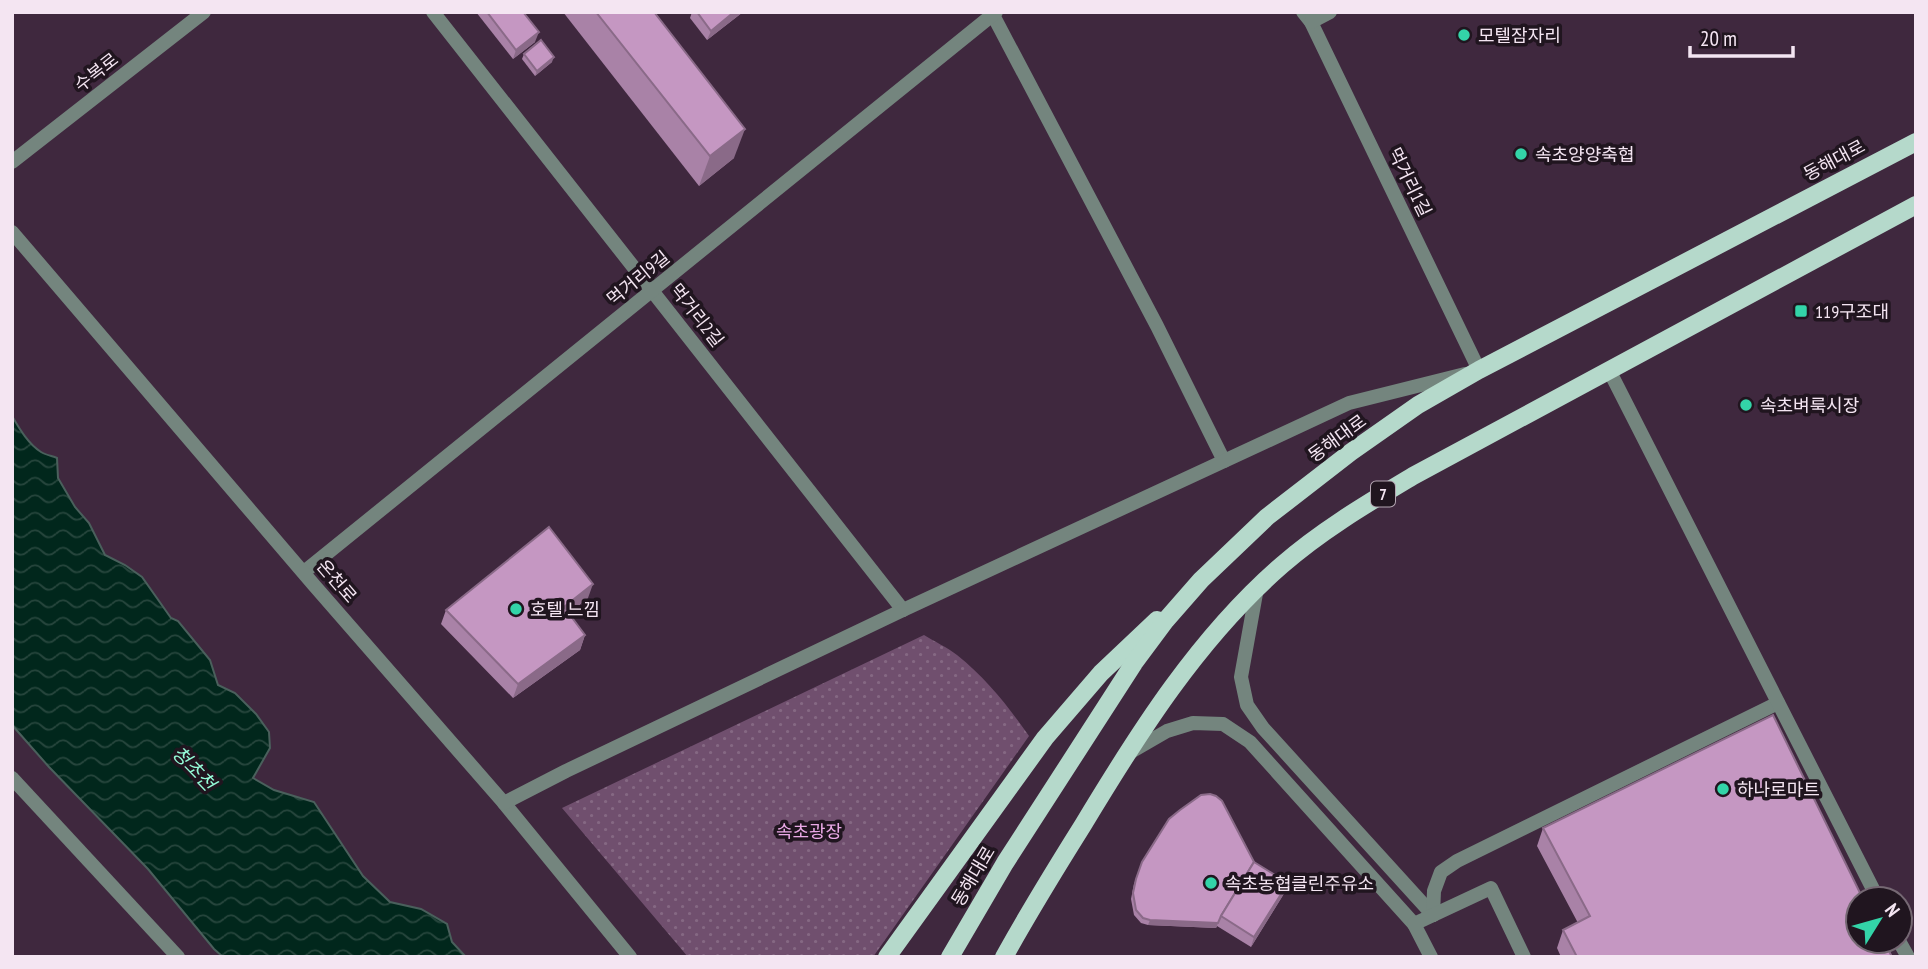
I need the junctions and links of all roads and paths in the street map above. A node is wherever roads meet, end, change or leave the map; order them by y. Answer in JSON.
{"nodes":[{"id":1,"x":204,"y":12,"type":"edge"},
{"id":2,"x":433,"y":12,"type":"edge"},
{"id":3,"x":1330,"y":12,"type":"edge"},
{"id":4,"x":994,"y":13,"type":"edge"},
{"id":5,"x":1307,"y":17,"type":"edge"},
{"id":6,"x":1916,"y":142,"type":"edge"},
{"id":7,"x":12,"y":162,"type":"edge"},
{"id":8,"x":1916,"y":205,"type":"edge"},
{"id":9,"x":12,"y":232,"type":"edge"},
{"id":10,"x":653,"y":290,"type":"junction"},
{"id":11,"x":1479,"y":370,"type":"junction"},
{"id":12,"x":1609,"y":370,"type":"junction"},
{"id":13,"x":1224,"y":461,"type":"junction"},
{"id":14,"x":304,"y":572,"type":"junction"},
{"id":15,"x":1201,"y":580,"type":"junction"},
{"id":16,"x":1257,"y":588,"type":"junction"},
{"id":17,"x":902,"y":610,"type":"junction"},
{"id":18,"x":1778,"y":703,"type":"junction"},
{"id":19,"x":1125,"y":755,"type":"junction"},
{"id":20,"x":12,"y":778,"type":"edge"},
{"id":21,"x":504,"y":803,"type":"junction"},
{"id":22,"x":1871,"y":885,"type":"edge"},
{"id":23,"x":1433,"y":915,"type":"junction"},
{"id":24,"x":1414,"y":924,"type":"junction"},
{"id":25,"x":178,"y":957,"type":"edge"},
{"id":26,"x":630,"y":957,"type":"edge"},
{"id":27,"x":887,"y":957,"type":"edge"},
{"id":28,"x":950,"y":957,"type":"edge"},
{"id":29,"x":1004,"y":957,"type":"edge"},
{"id":30,"x":1431,"y":957,"type":"edge"},
{"id":31,"x":1524,"y":957,"type":"edge"}],
"edges":[{"from":1,"to":7,"type":"street","name":"수복로"},
{"from":2,"to":10,"type":"street","name":"먹거리2길"},
{"from":3,"to":5,"type":"street"},
{"from":4,"to":10,"type":"street","name":"먹거리9길"},
{"from":4,"to":13,"type":"street"},
{"from":5,"to":11,"type":"street","name":"먹거리1길"},
{"from":6,"to":11,"type":"main road","name":"동해대로"},
{"from":8,"to":12,"type":"main road","number":"7"},
{"from":9,"to":14,"type":"street","name":"온천로"},
{"from":10,"to":14,"type":"street","name":"먹거리9길"},
{"from":10,"to":17,"type":"street","name":"먹거리2길"},
{"from":11,"to":13,"type":"street"},
{"from":11,"to":15,"type":"main road","name":"동해대로"},
{"from":12,"to":16,"type":"main road","number":"7"},
{"from":12,"to":18,"type":"street"},
{"from":13,"to":17,"type":"street"},
{"from":14,"to":21,"type":"street","name":"온천로"},
{"from":15,"to":27,"type":"main road"},
{"from":15,"to":28,"type":"main road","name":"동해대로"},
{"from":16,"to":19,"type":"main road","number":"7"},
{"from":16,"to":23,"type":"street"},
{"from":17,"to":21,"type":"street"},
{"from":18,"to":22,"type":"street"},
{"from":18,"to":23,"type":"street"},
{"from":19,"to":24,"type":"street"},
{"from":19,"to":29,"type":"main road","number":"7"},
{"from":20,"to":25,"type":"street"},
{"from":21,"to":26,"type":"street","name":"온천로"},
{"from":23,"to":24,"type":"street"},
{"from":23,"to":31,"type":"street"},
{"from":24,"to":30,"type":"street"}]}
